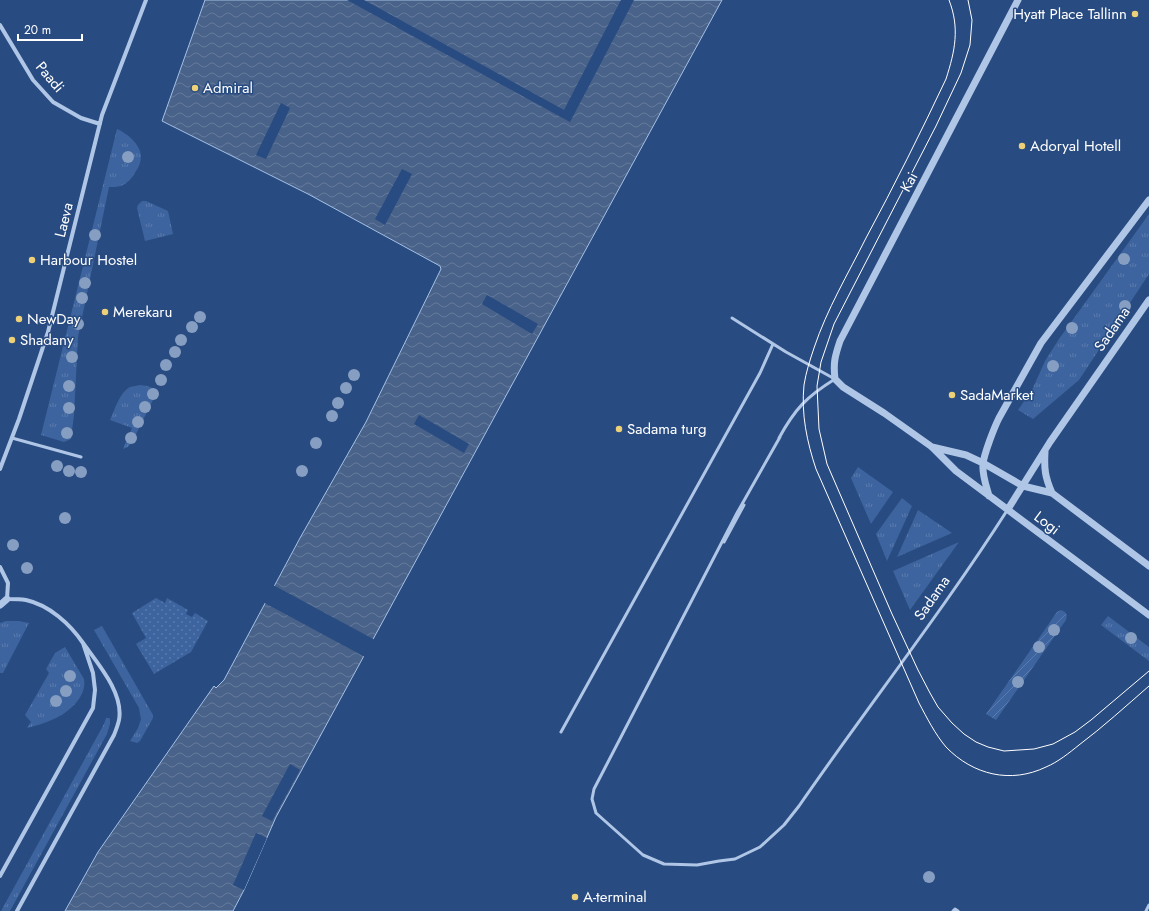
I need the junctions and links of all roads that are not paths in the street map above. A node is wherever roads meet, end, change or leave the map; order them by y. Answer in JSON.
{"nodes":[{"id":1,"x":146,"y":0,"type":"edge"},
{"id":2,"x":1018,"y":0,"type":"edge"},
{"id":3,"x":0,"y":25,"type":"edge"},
{"id":4,"x":100,"y":124,"type":"junction"},
{"id":5,"x":1149,"y":200,"type":"edge"},
{"id":6,"x":1149,"y":300,"type":"edge"},
{"id":7,"x":732,"y":318,"type":"dead end"},
{"id":8,"x":773,"y":344,"type":"junction"},
{"id":9,"x":835,"y":379,"type":"junction"},
{"id":10,"x":780,"y":437,"type":"junction"},
{"id":11,"x":12,"y":438,"type":"junction"},
{"id":12,"x":932,"y":447,"type":"junction"},
{"id":13,"x":1045,"y":450,"type":"junction"},
{"id":14,"x":81,"y":457,"type":"dead end"},
{"id":15,"x":983,"y":463,"type":"junction"},
{"id":16,"x":0,"y":469,"type":"edge"},
{"id":17,"x":1023,"y":486,"type":"junction"},
{"id":18,"x":1052,"y":493,"type":"junction"},
{"id":19,"x":989,"y":496,"type":"junction"},
{"id":20,"x":1008,"y":510,"type":"junction"},
{"id":21,"x":1149,"y":566,"type":"edge"},
{"id":22,"x":0,"y":567,"type":"edge"},
{"id":23,"x":4,"y":600,"type":"edge"},
{"id":24,"x":0,"y":605,"type":"edge"},
{"id":25,"x":1149,"y":615,"type":"edge"},
{"id":26,"x":83,"y":643,"type":"junction"},
{"id":27,"x":625,"y":728,"type":"dead end"},
{"id":28,"x":561,"y":732,"type":"dead end"},
{"id":29,"x":0,"y":876,"type":"edge"},
{"id":30,"x":1149,"y":905,"type":"edge"},
{"id":31,"x":17,"y":911,"type":"edge"},
{"id":32,"x":954,"y":911,"type":"edge"},
{"id":33,"x":958,"y":911,"type":"edge"},
{"id":34,"x":1146,"y":911,"type":"edge"}],
"edges":[{"from":1,"to":4,"type":"street","name":"Laeva"},
{"from":2,"to":9,"type":"street","name":"Kai"},
{"from":3,"to":4,"type":"street","name":"Paadi"},
{"from":4,"to":11,"type":"street","name":"Laeva"},
{"from":5,"to":15,"type":"street"},
{"from":6,"to":13,"type":"street","name":"Sadama"},
{"from":7,"to":8,"type":"lane"},
{"from":8,"to":9,"type":"lane"},
{"from":8,"to":28,"type":"lane"},
{"from":9,"to":10,"type":"lane"},
{"from":9,"to":12,"type":"street","name":"Logi"},
{"from":10,"to":20,"type":"lane","name":"Sadama"},
{"from":10,"to":27,"type":"lane"},
{"from":11,"to":14,"type":"lane"},
{"from":11,"to":16,"type":"street","name":"Laeva"},
{"from":12,"to":15,"type":"street","name":"Logi"},
{"from":12,"to":19,"type":"street","name":"Logi"},
{"from":13,"to":17,"type":"street","name":"Sadama"},
{"from":13,"to":18,"type":"street"},
{"from":15,"to":17,"type":"street","name":"Logi"},
{"from":15,"to":19,"type":"street"},
{"from":17,"to":18,"type":"street","name":"Logi"},
{"from":17,"to":20,"type":"street","name":"Sadama"},
{"from":18,"to":21,"type":"street","name":"Logi"},
{"from":19,"to":20,"type":"street","name":"Logi"},
{"from":20,"to":25,"type":"street","name":"Logi"},
{"from":22,"to":23,"type":"street"},
{"from":23,"to":24,"type":"street"},
{"from":23,"to":26,"type":"street"},
{"from":26,"to":29,"type":"street"},
{"from":26,"to":31,"type":"street"},
{"from":30,"to":34,"type":"lane"},
{"from":32,"to":33,"type":"lane"}]}
